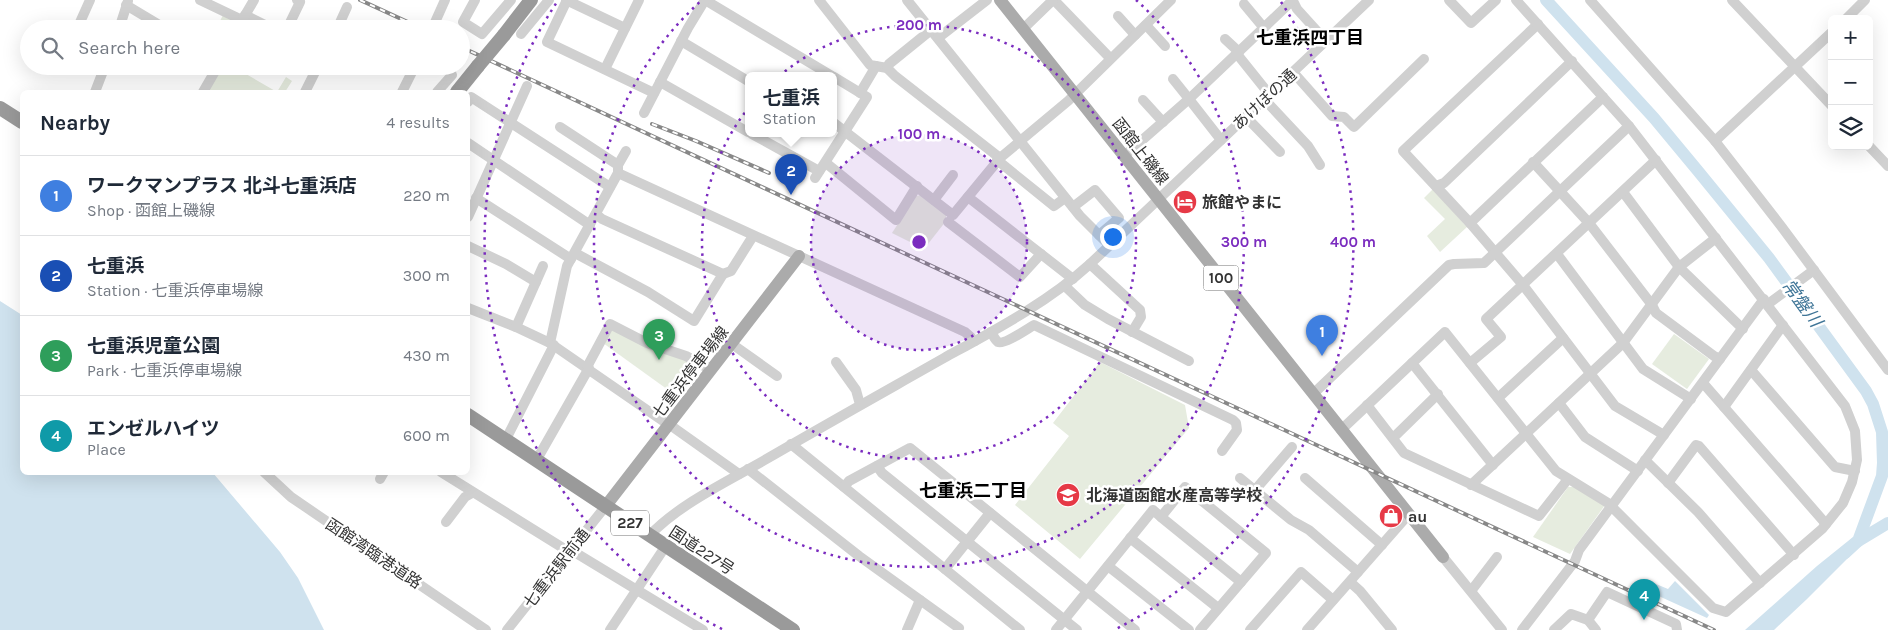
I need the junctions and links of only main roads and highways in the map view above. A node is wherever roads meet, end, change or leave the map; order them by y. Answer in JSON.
{"nodes":[{"id":1,"x":531,"y":0,"type":"edge"},
{"id":2,"x":1000,"y":0,"type":"edge"},
{"id":3,"x":459,"y":90,"type":"edge"},
{"id":4,"x":0,"y":108,"type":"edge"},
{"id":5,"x":20,"y":121,"type":"edge"},
{"id":6,"x":799,"y":256,"type":"road end"},
{"id":7,"x":470,"y":416,"type":"edge"},
{"id":8,"x":605,"y":507,"type":"junction"},
{"id":9,"x":1443,"y":557,"type":"road end"},
{"id":10,"x":792,"y":630,"type":"edge"}],
"edges":[{"from":1,"to":3,"type":"highway","bridge":true},
{"from":2,"to":9,"type":"main road","name":"函館上磯線","number":"100"},
{"from":4,"to":5,"type":"highway"},
{"from":6,"to":8,"type":"main road","name":"七重浜停車場線"},
{"from":7,"to":8,"type":"highway","name":"国道227号","number":"227"},
{"from":8,"to":10,"type":"highway","name":"国道227号","number":"227"}]}
